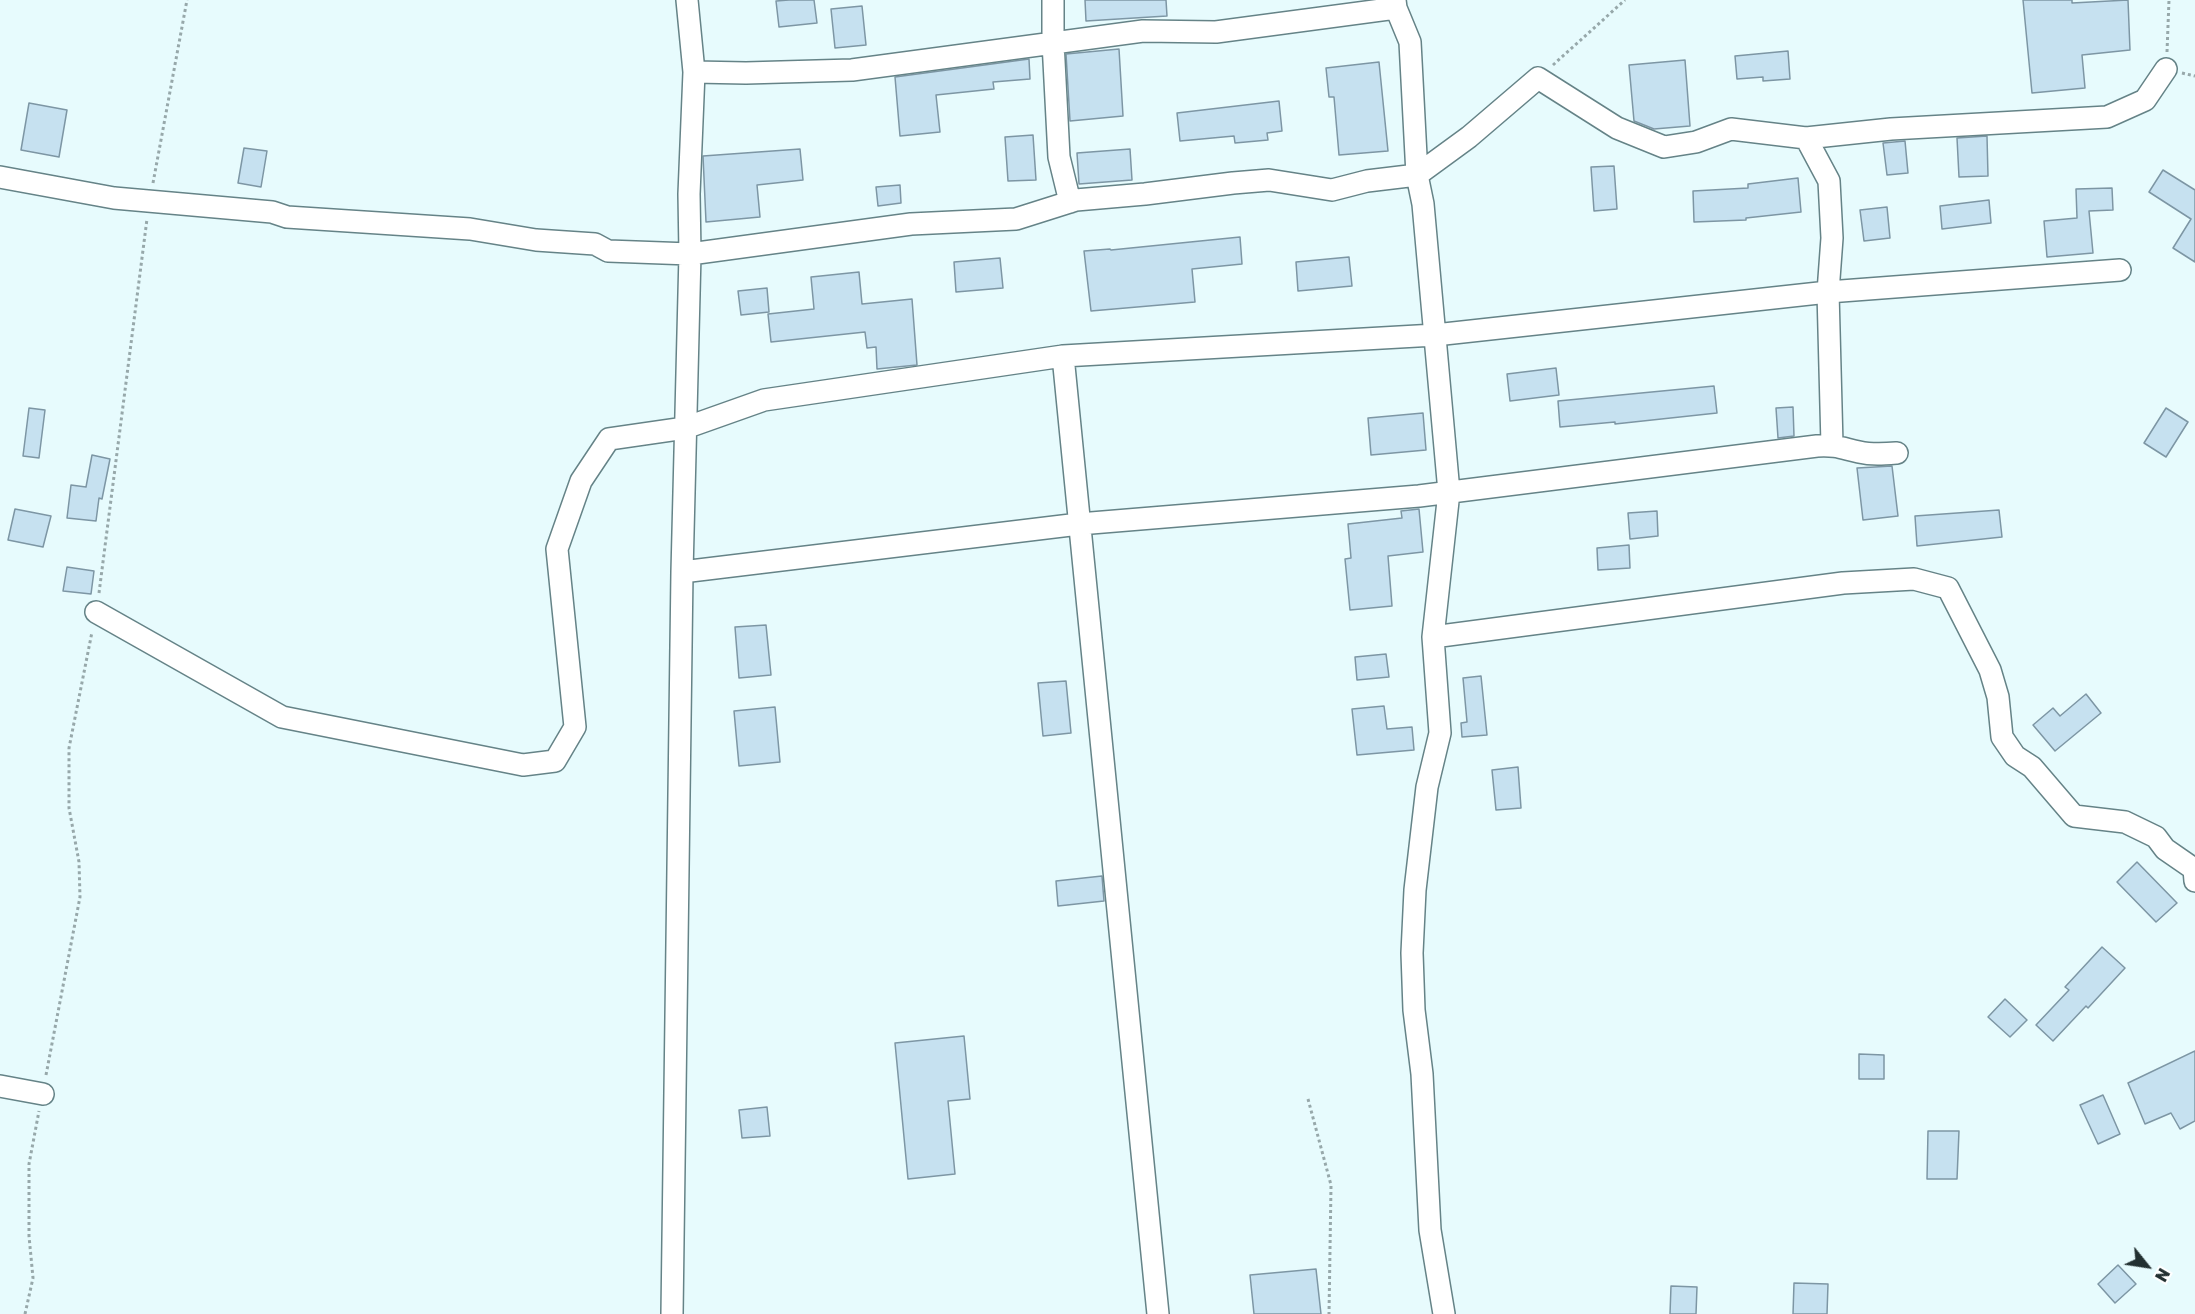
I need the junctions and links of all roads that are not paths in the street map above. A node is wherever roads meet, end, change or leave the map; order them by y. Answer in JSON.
{"nodes":[{"id":1,"x":687,"y":0,"type":"edge"},
{"id":2,"x":1053,"y":0,"type":"edge"},
{"id":3,"x":1395,"y":4,"type":"edge"},
{"id":4,"x":1053,"y":42,"type":"junction"},
{"id":5,"x":2166,"y":69,"type":"road end"},
{"id":6,"x":694,"y":72,"type":"junction"},
{"id":7,"x":1806,"y":138,"type":"junction"},
{"id":8,"x":1417,"y":175,"type":"junction"},
{"id":9,"x":0,"y":177,"type":"edge"},
{"id":10,"x":1070,"y":202,"type":"junction"},
{"id":11,"x":690,"y":254,"type":"junction"},
{"id":12,"x":2120,"y":270,"type":"dead end"},
{"id":13,"x":1828,"y":292,"type":"junction"},
{"id":14,"x":1435,"y":335,"type":"junction"},
{"id":15,"x":1063,"y":356,"type":"junction"},
{"id":16,"x":685,"y":428,"type":"junction"},
{"id":17,"x":1832,"y":445,"type":"junction"},
{"id":18,"x":1897,"y":453,"type":"dead end"},
{"id":19,"x":1449,"y":492,"type":"junction"},
{"id":20,"x":1079,"y":524,"type":"junction"},
{"id":21,"x":682,"y":572,"type":"junction"},
{"id":22,"x":96,"y":612,"type":"road end"},
{"id":23,"x":1433,"y":637,"type":"junction"},
{"id":24,"x":2195,"y":881,"type":"edge"},
{"id":25,"x":0,"y":1086,"type":"edge"},
{"id":26,"x":43,"y":1094,"type":"road end"},
{"id":27,"x":672,"y":1314,"type":"edge"},
{"id":28,"x":1158,"y":1314,"type":"edge"},
{"id":29,"x":1444,"y":1314,"type":"edge"}],
"edges":[{"from":1,"to":6,"type":"street"},
{"from":2,"to":4,"type":"street"},
{"from":3,"to":4,"type":"street"},
{"from":3,"to":8,"type":"street"},
{"from":4,"to":6,"type":"street"},
{"from":4,"to":10,"type":"street"},
{"from":5,"to":7,"type":"street"},
{"from":6,"to":11,"type":"street"},
{"from":7,"to":8,"type":"street"},
{"from":7,"to":13,"type":"street"},
{"from":8,"to":10,"type":"street"},
{"from":8,"to":14,"type":"street"},
{"from":9,"to":11,"type":"street"},
{"from":10,"to":11,"type":"street"},
{"from":11,"to":16,"type":"street"},
{"from":12,"to":13,"type":"street"},
{"from":13,"to":14,"type":"street"},
{"from":13,"to":17,"type":"street"},
{"from":14,"to":15,"type":"street"},
{"from":14,"to":19,"type":"street"},
{"from":15,"to":16,"type":"street"},
{"from":15,"to":20,"type":"street"},
{"from":16,"to":21,"type":"street"},
{"from":16,"to":22,"type":"street"},
{"from":17,"to":18,"type":"street"},
{"from":17,"to":19,"type":"street"},
{"from":19,"to":20,"type":"street"},
{"from":19,"to":23,"type":"street"},
{"from":20,"to":21,"type":"street"},
{"from":20,"to":28,"type":"street"},
{"from":21,"to":27,"type":"street"},
{"from":23,"to":24,"type":"street"},
{"from":23,"to":29,"type":"street"},
{"from":25,"to":26,"type":"street"}]}
